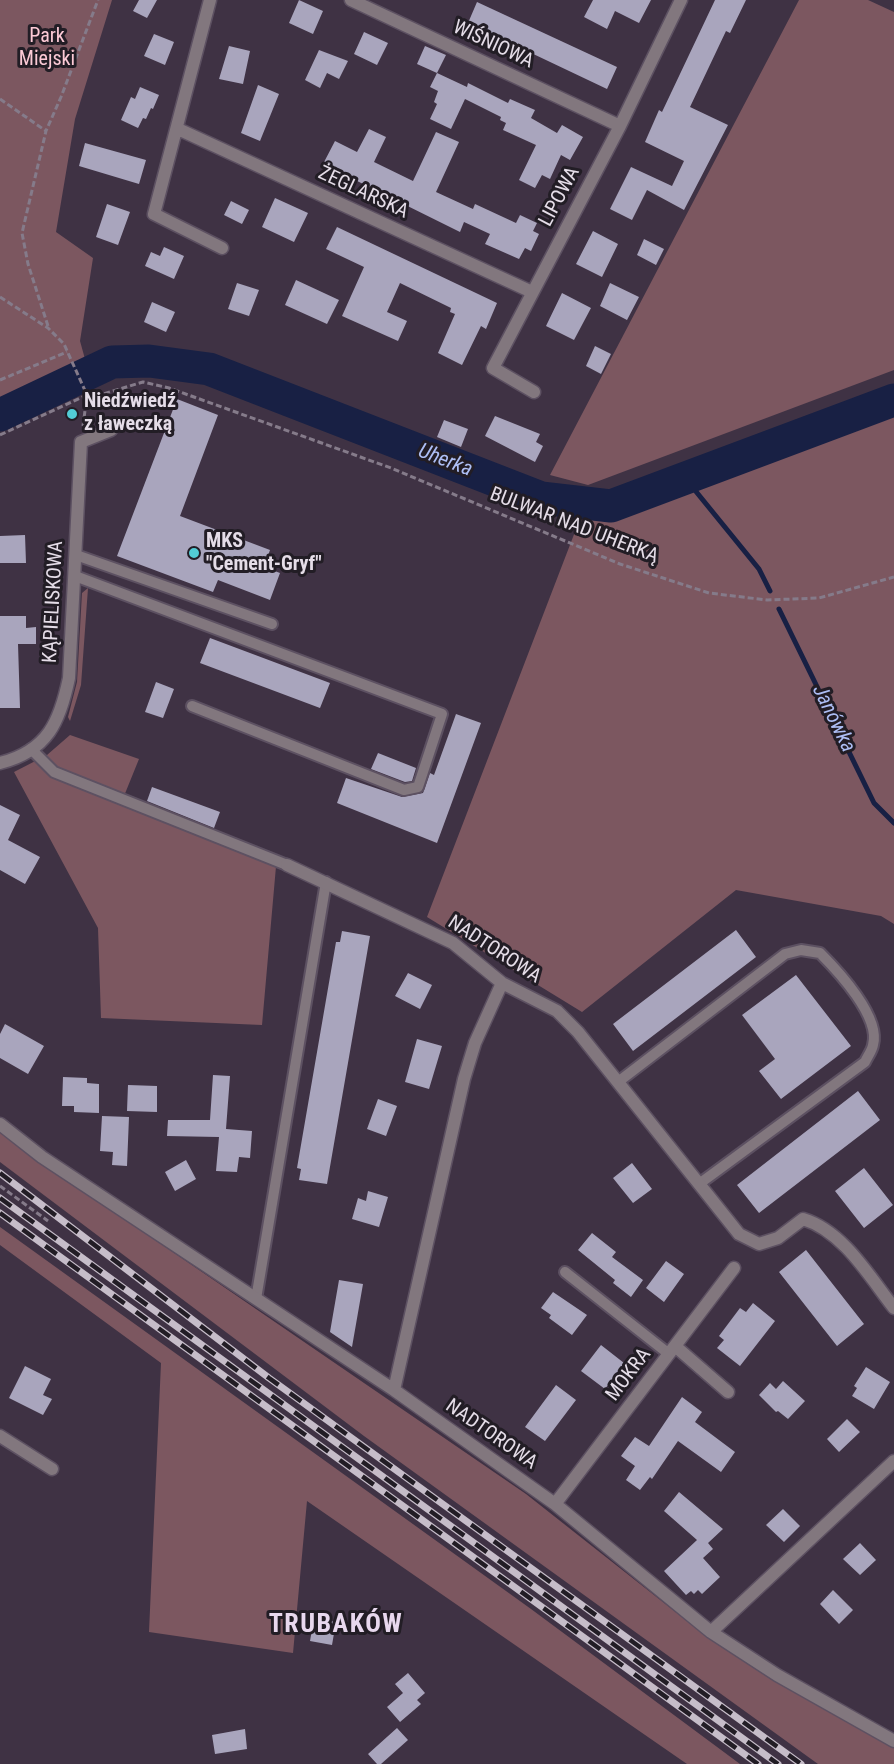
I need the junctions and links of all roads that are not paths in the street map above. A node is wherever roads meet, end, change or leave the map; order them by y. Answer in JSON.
{"nodes":[{"id":1,"x":210,"y":0,"type":"edge"},
{"id":2,"x":351,"y":0,"type":"edge"},
{"id":3,"x":681,"y":0,"type":"edge"},
{"id":4,"x":620,"y":126,"type":"junction"},
{"id":5,"x":178,"y":129,"type":"junction"},
{"id":6,"x":222,"y":248,"type":"dead end"},
{"id":7,"x":532,"y":292,"type":"junction"},
{"id":8,"x":534,"y":392,"type":"dead end"},
{"id":9,"x":111,"y":430,"type":"dead end"},
{"id":10,"x":76,"y":555,"type":"junction"},
{"id":11,"x":75,"y":576,"type":"junction"},
{"id":12,"x":272,"y":624,"type":"dead end"},
{"id":13,"x":192,"y":706,"type":"dead end"},
{"id":14,"x":32,"y":749,"type":"junction"},
{"id":15,"x":0,"y":763,"type":"edge"},
{"id":16,"x":287,"y":865,"type":"joint"},
{"id":17,"x":326,"y":882,"type":"junction"},
{"id":18,"x":502,"y":983,"type":"junction"},
{"id":19,"x":618,"y":1082,"type":"junction"},
{"id":20,"x":0,"y":1124,"type":"edge"},
{"id":21,"x":699,"y":1184,"type":"junction"},
{"id":22,"x":734,"y":1268,"type":"dead end"},
{"id":23,"x":565,"y":1272,"type":"dead end"},
{"id":24,"x":256,"y":1299,"type":"junction"},
{"id":25,"x":894,"y":1308,"type":"edge"},
{"id":26,"x":672,"y":1350,"type":"junction"},
{"id":27,"x":394,"y":1390,"type":"junction"},
{"id":28,"x":729,"y":1392,"type":"dead end"},
{"id":29,"x":0,"y":1436,"type":"edge"},
{"id":30,"x":894,"y":1461,"type":"edge"},
{"id":31,"x":52,"y":1469,"type":"dead end"},
{"id":32,"x":555,"y":1504,"type":"junction"},
{"id":33,"x":711,"y":1632,"type":"junction"},
{"id":34,"x":894,"y":1741,"type":"edge"}],
"edges":[{"from":1,"to":5,"type":"street"},
{"from":2,"to":4,"type":"street","name":"WIŚNIOWA"},
{"from":3,"to":4,"type":"street","name":"LIPOWA"},
{"from":4,"to":7,"type":"street","name":"LIPOWA"},
{"from":5,"to":6,"type":"street"},
{"from":5,"to":7,"type":"street","name":"ŻEGLARSKA"},
{"from":7,"to":8,"type":"street","name":"LIPOWA"},
{"from":9,"to":10,"type":"street","name":"KĄPIELISKOWA"},
{"from":10,"to":11,"type":"street","name":"KĄPIELISKOWA"},
{"from":10,"to":12,"type":"lane"},
{"from":11,"to":13,"type":"lane"},
{"from":11,"to":14,"type":"street","name":"KĄPIELISKOWA"},
{"from":14,"to":15,"type":"street","name":"KĄPIELISKOWA"},
{"from":14,"to":16,"type":"lane","name":"NADTOROWA"},
{"from":16,"to":17,"type":"street","name":"NADTOROWA"},
{"from":17,"to":18,"type":"street","name":"NADTOROWA"},
{"from":17,"to":24,"type":"lane"},
{"from":18,"to":19,"type":"street","name":"NADTOROWA"},
{"from":18,"to":27,"type":"street"},
{"from":19,"to":21,"type":"street","name":"NADTOROWA"},
{"from":19,"to":21,"type":"lane"},
{"from":20,"to":24,"type":"street","name":"NADTOROWA"},
{"from":21,"to":25,"type":"street","name":"NADTOROWA"},
{"from":22,"to":26,"type":"street","name":"MOKRA"},
{"from":23,"to":26,"type":"lane"},
{"from":24,"to":27,"type":"street","name":"NADTOROWA"},
{"from":26,"to":28,"type":"street"},
{"from":26,"to":32,"type":"street","name":"MOKRA"},
{"from":27,"to":32,"type":"street","name":"NADTOROWA"},
{"from":29,"to":31,"type":"street"},
{"from":30,"to":33,"type":"street"},
{"from":32,"to":33,"type":"street","name":"NADTOROWA"},
{"from":33,"to":34,"type":"street","name":"NADTOROWA"}]}
